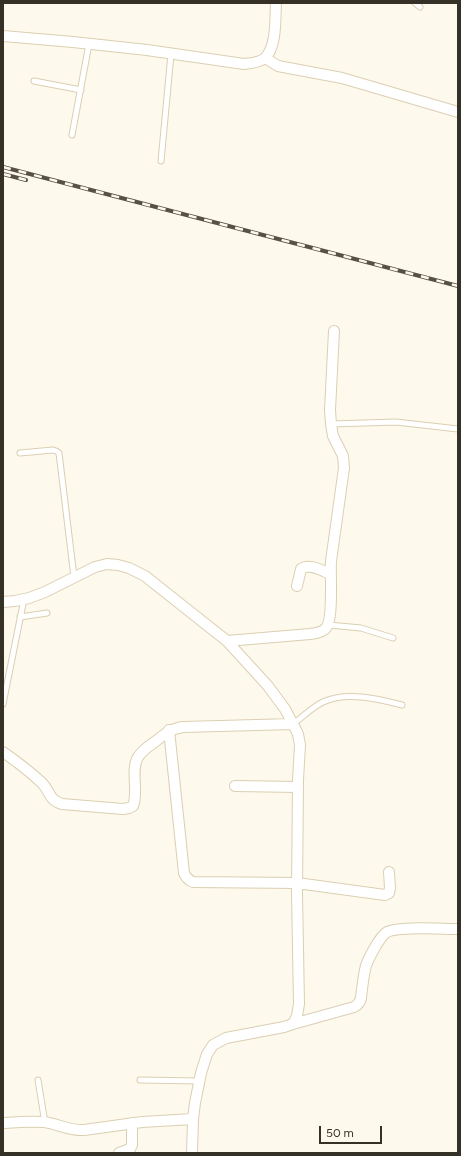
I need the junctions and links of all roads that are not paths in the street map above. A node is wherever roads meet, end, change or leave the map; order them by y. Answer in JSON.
{"nodes":[{"id":1,"x":276,"y":3,"type":"edge"},
{"id":2,"x":3,"y":36,"type":"edge"},
{"id":3,"x":90,"y":44,"type":"junction"},
{"id":4,"x":171,"y":54,"type":"junction"},
{"id":5,"x":265,"y":58,"type":"junction"},
{"id":6,"x":34,"y":81,"type":"dead end"},
{"id":7,"x":81,"y":90,"type":"junction"},
{"id":8,"x":458,"y":112,"type":"edge"},
{"id":9,"x":72,"y":135,"type":"dead end"},
{"id":10,"x":161,"y":161,"type":"dead end"},
{"id":11,"x":334,"y":331,"type":"dead end"},
{"id":12,"x":331,"y":424,"type":"junction"},
{"id":13,"x":458,"y":429,"type":"edge"},
{"id":14,"x":20,"y":453,"type":"dead end"},
{"id":15,"x":330,"y":574,"type":"junction"},
{"id":16,"x":74,"y":577,"type":"junction"},
{"id":17,"x":297,"y":586,"type":"dead end"},
{"id":18,"x":24,"y":599,"type":"junction"},
{"id":19,"x":3,"y":602,"type":"edge"},
{"id":20,"x":47,"y":613,"type":"dead end"},
{"id":21,"x":20,"y":616,"type":"junction"},
{"id":22,"x":329,"y":625,"type":"junction"},
{"id":23,"x":393,"y":638,"type":"dead end"},
{"id":24,"x":227,"y":641,"type":"junction"},
{"id":25,"x":3,"y":704,"type":"edge"},
{"id":26,"x":402,"y":705,"type":"dead end"},
{"id":27,"x":293,"y":724,"type":"junction"},
{"id":28,"x":169,"y":730,"type":"junction"},
{"id":29,"x":3,"y":752,"type":"edge"},
{"id":30,"x":235,"y":786,"type":"dead end"},
{"id":31,"x":298,"y":787,"type":"junction"},
{"id":32,"x":389,"y":872,"type":"dead end"},
{"id":33,"x":297,"y":883,"type":"junction"},
{"id":34,"x":458,"y":929,"type":"edge"},
{"id":35,"x":293,"y":1024,"type":"junction"},
{"id":36,"x":38,"y":1080,"type":"dead end"},
{"id":37,"x":140,"y":1080,"type":"dead end"},
{"id":38,"x":199,"y":1081,"type":"junction"},
{"id":39,"x":193,"y":1118,"type":"junction"},
{"id":40,"x":45,"y":1122,"type":"junction"},
{"id":41,"x":3,"y":1123,"type":"edge"},
{"id":42,"x":132,"y":1123,"type":"junction"},
{"id":43,"x":119,"y":1153,"type":"edge"},
{"id":44,"x":192,"y":1153,"type":"edge"}],
"edges":[{"from":1,"to":5,"type":"street"},
{"from":2,"to":3,"type":"street"},
{"from":3,"to":4,"type":"street"},
{"from":3,"to":7,"type":"lane"},
{"from":4,"to":5,"type":"street"},
{"from":4,"to":10,"type":"lane"},
{"from":5,"to":8,"type":"street"},
{"from":6,"to":7,"type":"lane"},
{"from":7,"to":9,"type":"lane"},
{"from":11,"to":12,"type":"street"},
{"from":12,"to":13,"type":"lane"},
{"from":12,"to":15,"type":"street"},
{"from":14,"to":16,"type":"lane"},
{"from":15,"to":17,"type":"street"},
{"from":15,"to":22,"type":"street"},
{"from":16,"to":18,"type":"street"},
{"from":16,"to":24,"type":"street"},
{"from":18,"to":19,"type":"street"},
{"from":18,"to":21,"type":"lane"},
{"from":20,"to":21,"type":"lane"},
{"from":21,"to":25,"type":"lane"},
{"from":22,"to":23,"type":"lane"},
{"from":22,"to":24,"type":"street"},
{"from":24,"to":27,"type":"street"},
{"from":26,"to":27,"type":"lane"},
{"from":27,"to":28,"type":"street"},
{"from":27,"to":31,"type":"street"},
{"from":28,"to":29,"type":"street"},
{"from":28,"to":33,"type":"street"},
{"from":30,"to":31,"type":"street"},
{"from":31,"to":33,"type":"street"},
{"from":32,"to":33,"type":"street"},
{"from":33,"to":35,"type":"street"},
{"from":34,"to":35,"type":"street"},
{"from":35,"to":38,"type":"street"},
{"from":36,"to":40,"type":"lane"},
{"from":37,"to":38,"type":"lane"},
{"from":38,"to":39,"type":"street"},
{"from":39,"to":42,"type":"street"},
{"from":39,"to":44,"type":"street"},
{"from":40,"to":41,"type":"street"},
{"from":40,"to":42,"type":"street"},
{"from":42,"to":43,"type":"street"}]}
